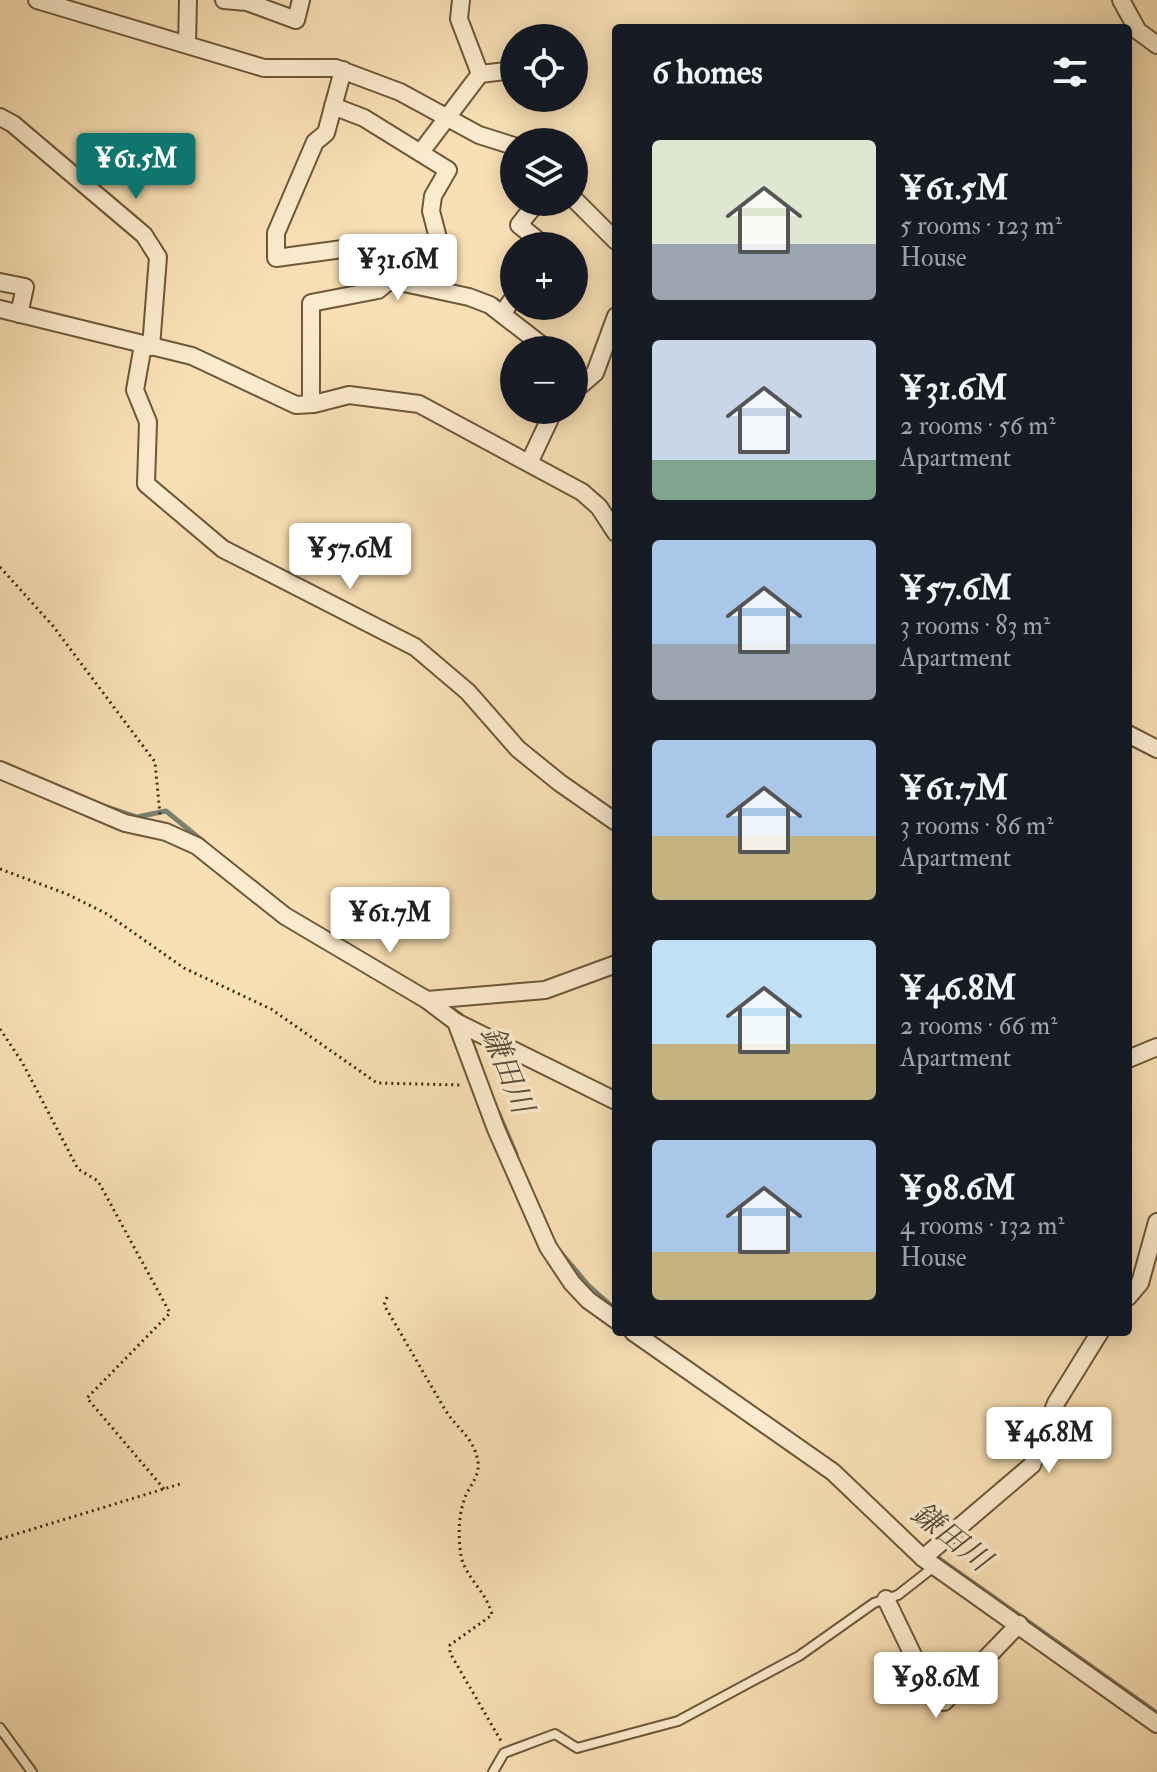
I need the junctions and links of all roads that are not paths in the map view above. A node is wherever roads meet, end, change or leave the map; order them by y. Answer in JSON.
{"nodes":[{"id":1,"x":37,"y":0,"type":"edge"},
{"id":2,"x":188,"y":0,"type":"edge"},
{"id":3,"x":224,"y":0,"type":"edge"},
{"id":4,"x":301,"y":0,"type":"edge"},
{"id":5,"x":461,"y":0,"type":"edge"},
{"id":6,"x":1121,"y":0,"type":"edge"},
{"id":7,"x":83,"y":6,"type":"edge"},
{"id":8,"x":187,"y":44,"type":"junction"},
{"id":9,"x":1157,"y":45,"type":"edge"},
{"id":10,"x":343,"y":70,"type":"junction"},
{"id":11,"x":500,"y":72,"type":"edge"},
{"id":12,"x":480,"y":74,"type":"junction"},
{"id":13,"x":333,"y":106,"type":"junction"},
{"id":14,"x":0,"y":117,"type":"edge"},
{"id":15,"x":448,"y":117,"type":"junction"},
{"id":16,"x":500,"y":142,"type":"edge"},
{"id":17,"x":421,"y":152,"type":"junction"},
{"id":18,"x":588,"y":213,"type":"edge"},
{"id":19,"x":526,"y":216,"type":"edge"},
{"id":20,"x":528,"y":232,"type":"edge"},
{"id":21,"x":612,"y":237,"type":"edge"},
{"id":22,"x":0,"y":282,"type":"edge"},
{"id":23,"x":387,"y":283,"type":"junction"},
{"id":24,"x":438,"y":290,"type":"junction"},
{"id":25,"x":0,"y":309,"type":"edge"},
{"id":26,"x":500,"y":312,"type":"edge"},
{"id":27,"x":19,"y":314,"type":"junction"},
{"id":28,"x":510,"y":320,"type":"edge"},
{"id":29,"x":612,"y":327,"type":"edge"},
{"id":30,"x":530,"y":336,"type":"edge"},
{"id":31,"x":147,"y":346,"type":"junction"},
{"id":32,"x":588,"y":376,"type":"edge"},
{"id":33,"x":311,"y":404,"type":"junction"},
{"id":34,"x":547,"y":424,"type":"edge"},
{"id":35,"x":529,"y":463,"type":"junction"},
{"id":36,"x":612,"y":527,"type":"edge"},
{"id":37,"x":1132,"y":736,"type":"edge"},
{"id":38,"x":1157,"y":749,"type":"edge"},
{"id":39,"x":0,"y":770,"type":"edge"},
{"id":40,"x":612,"y":819,"type":"edge"},
{"id":41,"x":612,"y":965,"type":"edge"},
{"id":42,"x":427,"y":1000,"type":"junction"},
{"id":43,"x":456,"y":1022,"type":"junction"},
{"id":44,"x":1157,"y":1047,"type":"edge"},
{"id":45,"x":1132,"y":1057,"type":"edge"},
{"id":46,"x":612,"y":1099,"type":"edge"},
{"id":47,"x":1157,"y":1222,"type":"edge"},
{"id":48,"x":1132,"y":1292,"type":"edge"},
{"id":49,"x":612,"y":1317,"type":"edge"},
{"id":50,"x":639,"y":1336,"type":"edge"},
{"id":51,"x":1098,"y":1336,"type":"edge"},
{"id":52,"x":929,"y":1562,"type":"junction"},
{"id":53,"x":886,"y":1599,"type":"junction"},
{"id":54,"x":1019,"y":1624,"type":"junction"},
{"id":55,"x":1157,"y":1724,"type":"edge"},
{"id":56,"x":0,"y":1728,"type":"edge"},
{"id":57,"x":32,"y":1772,"type":"edge"},
{"id":58,"x":493,"y":1772,"type":"edge"}],
"edges":[{"from":1,"to":7,"type":"street"},
{"from":2,"to":8,"type":"street"},
{"from":3,"to":4,"type":"street"},
{"from":5,"to":12,"type":"street"},
{"from":6,"to":9,"type":"street"},
{"from":7,"to":8,"type":"street"},
{"from":8,"to":10,"type":"street"},
{"from":10,"to":13,"type":"street"},
{"from":10,"to":15,"type":"street"},
{"from":11,"to":12,"type":"street"},
{"from":12,"to":15,"type":"street"},
{"from":13,"to":17,"type":"street"},
{"from":13,"to":23,"type":"street"},
{"from":14,"to":31,"type":"street"},
{"from":15,"to":16,"type":"street"},
{"from":15,"to":17,"type":"street"},
{"from":17,"to":24,"type":"street"},
{"from":18,"to":21,"type":"street"},
{"from":19,"to":20,"type":"street"},
{"from":22,"to":27,"type":"street"},
{"from":23,"to":24,"type":"street"},
{"from":23,"to":33,"type":"street"},
{"from":24,"to":26,"type":"street"},
{"from":25,"to":27,"type":"street"},
{"from":27,"to":31,"type":"street"},
{"from":28,"to":30,"type":"street"},
{"from":29,"to":32,"type":"street"},
{"from":31,"to":33,"type":"street"},
{"from":31,"to":40,"type":"street"},
{"from":33,"to":35,"type":"street"},
{"from":34,"to":35,"type":"street"},
{"from":35,"to":36,"type":"street"},
{"from":37,"to":38,"type":"street"},
{"from":39,"to":42,"type":"street"},
{"from":41,"to":42,"type":"street"},
{"from":42,"to":43,"type":"street"},
{"from":43,"to":46,"type":"street"},
{"from":43,"to":49,"type":"street"},
{"from":44,"to":45,"type":"street"},
{"from":47,"to":48,"type":"street"},
{"from":50,"to":52,"type":"street"},
{"from":51,"to":52,"type":"street"},
{"from":52,"to":53,"type":"lane"},
{"from":52,"to":54,"type":"street"},
{"from":53,"to":54,"type":"street"},
{"from":53,"to":58,"type":"lane"},
{"from":54,"to":55,"type":"street"},
{"from":56,"to":57,"type":"lane"}]}
